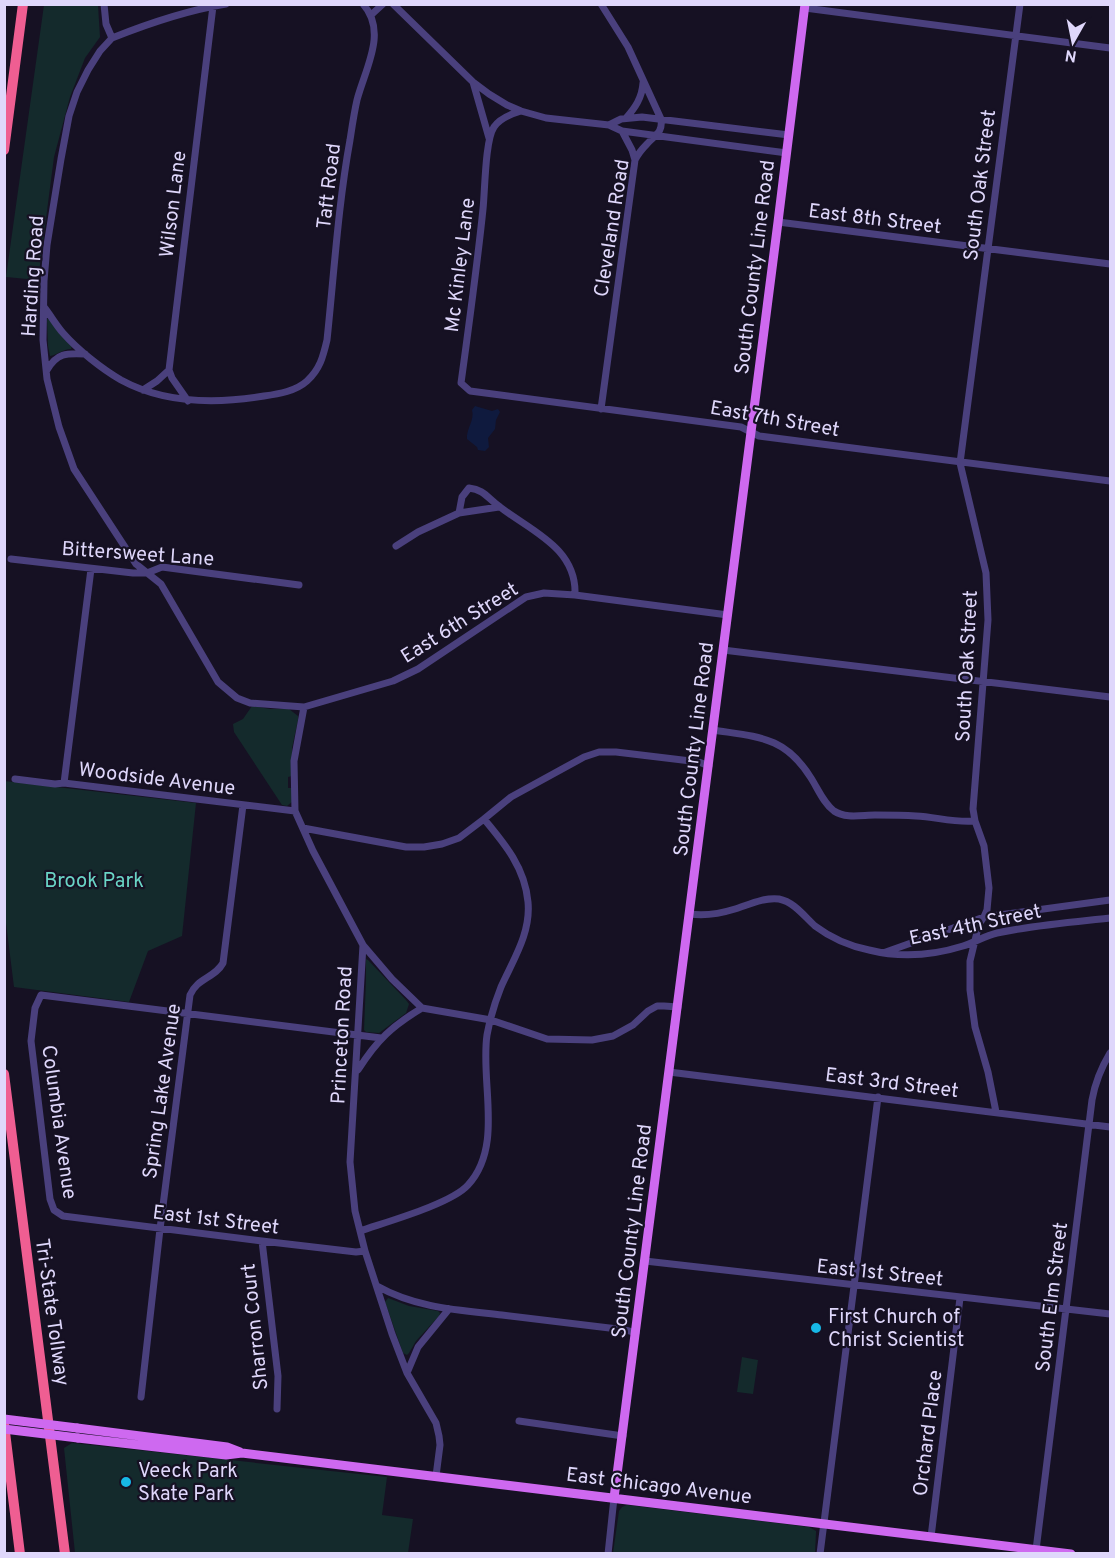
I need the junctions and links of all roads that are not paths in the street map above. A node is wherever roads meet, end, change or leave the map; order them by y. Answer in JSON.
{"nodes":[{"id":1,"x":23,"y":4,"type":"edge"},
{"id":2,"x":104,"y":4,"type":"edge"},
{"id":3,"x":226,"y":4,"type":"edge"},
{"id":4,"x":363,"y":4,"type":"edge"},
{"id":5,"x":383,"y":4,"type":"edge"},
{"id":6,"x":393,"y":4,"type":"edge"},
{"id":7,"x":601,"y":4,"type":"edge"},
{"id":8,"x":1020,"y":4,"type":"edge"},
{"id":9,"x":213,"y":6,"type":"junction"},
{"id":10,"x":805,"y":6,"type":"edge"},
{"id":11,"x":371,"y":15,"type":"junction"},
{"id":12,"x":1015,"y":36,"type":"junction"},
{"id":13,"x":112,"y":38,"type":"junction"},
{"id":14,"x":1110,"y":48,"type":"edge"},
{"id":15,"x":643,"y":81,"type":"junction"},
{"id":16,"x":472,"y":82,"type":"junction"},
{"id":17,"x":521,"y":111,"type":"junction"},
{"id":18,"x":626,"y":118,"type":"junction"},
{"id":19,"x":662,"y":119,"type":"junction"},
{"id":20,"x":609,"y":125,"type":"junction"},
{"id":21,"x":622,"y":130,"type":"junction"},
{"id":22,"x":657,"y":135,"type":"junction"},
{"id":23,"x":789,"y":135,"type":"junction"},
{"id":24,"x":489,"y":138,"type":"junction"},
{"id":25,"x":4,"y":150,"type":"edge"},
{"id":26,"x":787,"y":153,"type":"junction"},
{"id":27,"x":635,"y":160,"type":"junction"},
{"id":28,"x":778,"y":222,"type":"junction"},
{"id":29,"x":988,"y":249,"type":"junction"},
{"id":30,"x":1110,"y":264,"type":"edge"},
{"id":31,"x":44,"y":307,"type":"junction"},
{"id":32,"x":85,"y":354,"type":"junction"},
{"id":33,"x":169,"y":370,"type":"junction"},
{"id":34,"x":46,"y":371,"type":"junction"},
{"id":35,"x":142,"y":390,"type":"junction"},
{"id":36,"x":470,"y":391,"type":"joint"},
{"id":37,"x":188,"y":400,"type":"junction"},
{"id":38,"x":601,"y":408,"type":"junction"},
{"id":39,"x":752,"y":432,"type":"junction"},
{"id":40,"x":960,"y":463,"type":"junction"},
{"id":41,"x":1110,"y":481,"type":"edge"},
{"id":42,"x":499,"y":507,"type":"junction"},
{"id":43,"x":459,"y":513,"type":"junction"},
{"id":44,"x":396,"y":546,"type":"dead end"},
{"id":45,"x":11,"y":559,"type":"dead end"},
{"id":46,"x":91,"y":569,"type":"junction"},
{"id":47,"x":147,"y":573,"type":"junction"},
{"id":48,"x":299,"y":585,"type":"dead end"},
{"id":49,"x":575,"y":595,"type":"junction"},
{"id":50,"x":728,"y":615,"type":"junction"},
{"id":51,"x":723,"y":650,"type":"junction"},
{"id":52,"x":983,"y":681,"type":"junction"},
{"id":53,"x":1110,"y":697,"type":"edge"},
{"id":54,"x":304,"y":707,"type":"junction"},
{"id":55,"x":713,"y":730,"type":"junction"},
{"id":56,"x":709,"y":766,"type":"junction"},
{"id":57,"x":15,"y":779,"type":"dead end"},
{"id":58,"x":64,"y":783,"type":"junction"},
{"id":59,"x":243,"y":805,"type":"junction"},
{"id":60,"x":295,"y":812,"type":"junction"},
{"id":61,"x":484,"y":819,"type":"junction"},
{"id":62,"x":975,"y":821,"type":"junction"},
{"id":63,"x":303,"y":828,"type":"junction"},
{"id":64,"x":1110,"y":900,"type":"edge"},
{"id":65,"x":690,"y":914,"type":"junction"},
{"id":66,"x":984,"y":917,"type":"junction"},
{"id":67,"x":1110,"y":918,"type":"edge"},
{"id":68,"x":975,"y":942,"type":"junction"},
{"id":69,"x":363,"y":945,"type":"junction"},
{"id":70,"x":882,"y":954,"type":"junction"},
{"id":71,"x":422,"y":1008,"type":"junction"},
{"id":72,"x":678,"y":1008,"type":"junction"},
{"id":73,"x":188,"y":1013,"type":"junction"},
{"id":74,"x":490,"y":1020,"type":"junction"},
{"id":75,"x":358,"y":1034,"type":"junction"},
{"id":76,"x":381,"y":1038,"type":"junction"},
{"id":77,"x":1110,"y":1053,"type":"edge"},
{"id":78,"x":356,"y":1072,"type":"junction"},
{"id":79,"x":669,"y":1072,"type":"junction"},
{"id":80,"x":4,"y":1074,"type":"edge"},
{"id":81,"x":878,"y":1097,"type":"junction"},
{"id":82,"x":996,"y":1112,"type":"junction"},
{"id":83,"x":1089,"y":1124,"type":"junction"},
{"id":84,"x":1110,"y":1127,"type":"edge"},
{"id":85,"x":63,"y":1216,"type":"joint"},
{"id":86,"x":160,"y":1229,"type":"junction"},
{"id":87,"x":360,"y":1231,"type":"junction"},
{"id":88,"x":262,"y":1241,"type":"junction"},
{"id":89,"x":364,"y":1251,"type":"junction"},
{"id":90,"x":645,"y":1261,"type":"junction"},
{"id":91,"x":377,"y":1286,"type":"junction"},
{"id":92,"x":855,"y":1286,"type":"junction"},
{"id":93,"x":960,"y":1298,"type":"junction"},
{"id":94,"x":449,"y":1308,"type":"junction"},
{"id":95,"x":1066,"y":1309,"type":"junction"},
{"id":96,"x":1110,"y":1314,"type":"edge"},
{"id":97,"x":636,"y":1333,"type":"junction"},
{"id":98,"x":407,"y":1373,"type":"junction"},
{"id":99,"x":141,"y":1397,"type":"dead end"},
{"id":100,"x":277,"y":1409,"type":"dead end"},
{"id":101,"x":4,"y":1419,"type":"edge"},
{"id":102,"x":519,"y":1421,"type":"dead end"},
{"id":103,"x":4,"y":1424,"type":"edge"},
{"id":104,"x":4,"y":1429,"type":"edge"},
{"id":105,"x":77,"y":1433,"type":"junction"},
{"id":106,"x":622,"y":1436,"type":"junction"},
{"id":107,"x":436,"y":1476,"type":"junction"},
{"id":108,"x":615,"y":1498,"type":"junction"},
{"id":109,"x":825,"y":1524,"type":"junction"},
{"id":110,"x":931,"y":1537,"type":"junction"},
{"id":111,"x":19,"y":1549,"type":"edge"},
{"id":112,"x":1036,"y":1550,"type":"junction"},
{"id":113,"x":65,"y":1554,"type":"edge"},
{"id":114,"x":608,"y":1554,"type":"edge"},
{"id":115,"x":820,"y":1554,"type":"edge"},
{"id":116,"x":1071,"y":1554,"type":"edge"}],
"edges":[{"from":1,"to":25,"type":"highway"},
{"from":2,"to":13,"type":"street"},
{"from":3,"to":9,"type":"street"},
{"from":4,"to":11,"type":"street"},
{"from":5,"to":11,"type":"street"},
{"from":6,"to":16,"type":"street"},
{"from":7,"to":15,"type":"street"},
{"from":8,"to":12,"type":"street","name":"South Oak Street"},
{"from":9,"to":13,"type":"street"},
{"from":9,"to":33,"type":"street","name":"Wilson Lane"},
{"from":10,"to":12,"type":"street"},
{"from":10,"to":23,"type":"main road","name":"South County Line Road"},
{"from":11,"to":37,"type":"street","name":"Taft Road"},
{"from":12,"to":14,"type":"street"},
{"from":12,"to":29,"type":"street","name":"South Oak Street"},
{"from":13,"to":31,"type":"street","name":"Harding Road"},
{"from":15,"to":18,"type":"street"},
{"from":15,"to":19,"type":"street"},
{"from":16,"to":17,"type":"street"},
{"from":16,"to":24,"type":"street","name":"Mc Kinley Lane"},
{"from":17,"to":20,"type":"street"},
{"from":17,"to":24,"type":"street"},
{"from":18,"to":19,"type":"street"},
{"from":18,"to":20,"type":"street"},
{"from":19,"to":22,"type":"street","name":"Cleveland Road"},
{"from":19,"to":23,"type":"street"},
{"from":20,"to":21,"type":"street"},
{"from":21,"to":22,"type":"street"},
{"from":21,"to":27,"type":"street"},
{"from":22,"to":26,"type":"street"},
{"from":22,"to":27,"type":"street","name":"Cleveland Road"},
{"from":23,"to":26,"type":"main road","name":"South County Line Road"},
{"from":24,"to":36,"type":"street","name":"Mc Kinley Lane"},
{"from":26,"to":28,"type":"main road","name":"South County Line Road"},
{"from":27,"to":38,"type":"street","name":"Cleveland Road"},
{"from":28,"to":29,"type":"street","name":"East 8th Street"},
{"from":28,"to":39,"type":"main road","name":"South County Line Road"},
{"from":29,"to":30,"type":"street","name":"East 8th Street"},
{"from":29,"to":40,"type":"street","name":"South Oak Street"},
{"from":31,"to":32,"type":"street"},
{"from":31,"to":34,"type":"street","name":"Harding Road"},
{"from":32,"to":34,"type":"street"},
{"from":32,"to":35,"type":"street"},
{"from":33,"to":35,"type":"street"},
{"from":33,"to":37,"type":"street"},
{"from":34,"to":47,"type":"street","name":"Harding Road"},
{"from":35,"to":37,"type":"street"},
{"from":36,"to":38,"type":"street","name":"East 7th Street"},
{"from":38,"to":39,"type":"street","name":"East 7th Street"},
{"from":39,"to":40,"type":"street","name":"East 7th Street"},
{"from":39,"to":50,"type":"main road","name":"South County Line Road"},
{"from":40,"to":41,"type":"street","name":"East 7th Street"},
{"from":40,"to":52,"type":"street","name":"South Oak Street"},
{"from":42,"to":43,"type":"street"},
{"from":42,"to":43,"type":"street"},
{"from":42,"to":49,"type":"street"},
{"from":43,"to":44,"type":"street"},
{"from":45,"to":46,"type":"street","name":"Bittersweet Lane"},
{"from":46,"to":47,"type":"street","name":"Bittersweet Lane"},
{"from":46,"to":58,"type":"street"},
{"from":47,"to":48,"type":"street","name":"Bittersweet Lane"},
{"from":47,"to":54,"type":"street","name":"East 6th Street"},
{"from":49,"to":50,"type":"street","name":"East 6th Street"},
{"from":49,"to":54,"type":"street","name":"East 6th Street"},
{"from":50,"to":51,"type":"main road","name":"South County Line Road"},
{"from":51,"to":52,"type":"street"},
{"from":51,"to":55,"type":"main road","name":"South County Line Road"},
{"from":52,"to":53,"type":"street"},
{"from":52,"to":62,"type":"street","name":"South Oak Street"},
{"from":54,"to":60,"type":"street","name":"Princeton Road"},
{"from":55,"to":56,"type":"main road","name":"South County Line Road"},
{"from":55,"to":62,"type":"street"},
{"from":56,"to":61,"type":"street"},
{"from":56,"to":65,"type":"main road","name":"South County Line Road"},
{"from":57,"to":58,"type":"street","name":"Woodside Avenue"},
{"from":58,"to":59,"type":"street","name":"Woodside Avenue"},
{"from":59,"to":60,"type":"street","name":"Woodside Avenue"},
{"from":59,"to":73,"type":"street","name":"Spring Lake Avenue"},
{"from":60,"to":63,"type":"street","name":"Princeton Road"},
{"from":61,"to":63,"type":"street"},
{"from":61,"to":74,"type":"street"},
{"from":62,"to":66,"type":"street","name":"South Oak Street"},
{"from":63,"to":69,"type":"street","name":"Princeton Road"},
{"from":64,"to":66,"type":"street","name":"East 4th Street"},
{"from":65,"to":70,"type":"street","name":"East 4th Street"},
{"from":65,"to":72,"type":"main road","name":"South County Line Road"},
{"from":66,"to":68,"type":"street","name":"South Oak Street"},
{"from":66,"to":70,"type":"street","name":"East 4th Street"},
{"from":67,"to":68,"type":"street","name":"East 4th Street"},
{"from":68,"to":70,"type":"street","name":"East 4th Street"},
{"from":68,"to":82,"type":"street","name":"South Oak Street"},
{"from":69,"to":71,"type":"street"},
{"from":69,"to":75,"type":"street","name":"Princeton Road"},
{"from":71,"to":74,"type":"street"},
{"from":71,"to":76,"type":"street"},
{"from":72,"to":74,"type":"street"},
{"from":72,"to":79,"type":"main road","name":"South County Line Road"},
{"from":73,"to":75,"type":"street"},
{"from":73,"to":85,"type":"street","name":"Columbia Avenue"},
{"from":73,"to":86,"type":"street","name":"Spring Lake Avenue"},
{"from":74,"to":87,"type":"street"},
{"from":75,"to":76,"type":"street"},
{"from":75,"to":78,"type":"street","name":"Princeton Road"},
{"from":76,"to":78,"type":"street"},
{"from":77,"to":83,"type":"street","name":"South Elm Street"},
{"from":78,"to":87,"type":"street","name":"Princeton Road"},
{"from":79,"to":81,"type":"street","name":"East 3rd Street"},
{"from":79,"to":90,"type":"main road","name":"South County Line Road"},
{"from":80,"to":113,"type":"highway","name":"Tri-State Tollway"},
{"from":81,"to":82,"type":"street","name":"East 3rd Street"},
{"from":81,"to":92,"type":"street"},
{"from":82,"to":83,"type":"street","name":"East 3rd Street"},
{"from":83,"to":84,"type":"street","name":"East 3rd Street"},
{"from":83,"to":95,"type":"street","name":"South Elm Street"},
{"from":85,"to":86,"type":"street","name":"East 1st Street"},
{"from":86,"to":88,"type":"street","name":"East 1st Street"},
{"from":86,"to":99,"type":"street","name":"Spring Lake Avenue"},
{"from":87,"to":89,"type":"street","name":"Princeton Road"},
{"from":88,"to":89,"type":"street","name":"East 1st Street"},
{"from":88,"to":100,"type":"street","name":"Sharron Court"},
{"from":89,"to":91,"type":"street","name":"Princeton Road"},
{"from":90,"to":92,"type":"street","name":"East 1st Street"},
{"from":90,"to":97,"type":"main road","name":"South County Line Road"},
{"from":91,"to":94,"type":"street"},
{"from":91,"to":98,"type":"street","name":"Princeton Road"},
{"from":92,"to":93,"type":"street","name":"East 1st Street"},
{"from":92,"to":109,"type":"street"},
{"from":93,"to":95,"type":"street","name":"East 1st Street"},
{"from":93,"to":110,"type":"street","name":"Orchard Place"},
{"from":94,"to":97,"type":"street"},
{"from":94,"to":98,"type":"street"},
{"from":95,"to":96,"type":"street","name":"East 1st Street"},
{"from":95,"to":112,"type":"street","name":"South Elm Street"},
{"from":97,"to":106,"type":"main road","name":"South County Line Road"},
{"from":98,"to":107,"type":"street","name":"Princeton Road"},
{"from":101,"to":105,"type":"main road","bridge":true},
{"from":102,"to":106,"type":"street"},
{"from":103,"to":111,"type":"highway"},
{"from":104,"to":105,"type":"main road","bridge":true},
{"from":105,"to":107,"type":"main road","name":"East Chicago Avenue"},
{"from":106,"to":108,"type":"main road","name":"South County Line Road"},
{"from":107,"to":108,"type":"main road","name":"East Chicago Avenue"},
{"from":108,"to":109,"type":"main road","name":"East Chicago Avenue"},
{"from":108,"to":114,"type":"street"},
{"from":109,"to":110,"type":"main road","name":"East Chicago Avenue"},
{"from":109,"to":115,"type":"street"},
{"from":110,"to":112,"type":"main road","name":"East Chicago Avenue"},
{"from":112,"to":116,"type":"main road","name":"East Chicago Avenue"}]}
